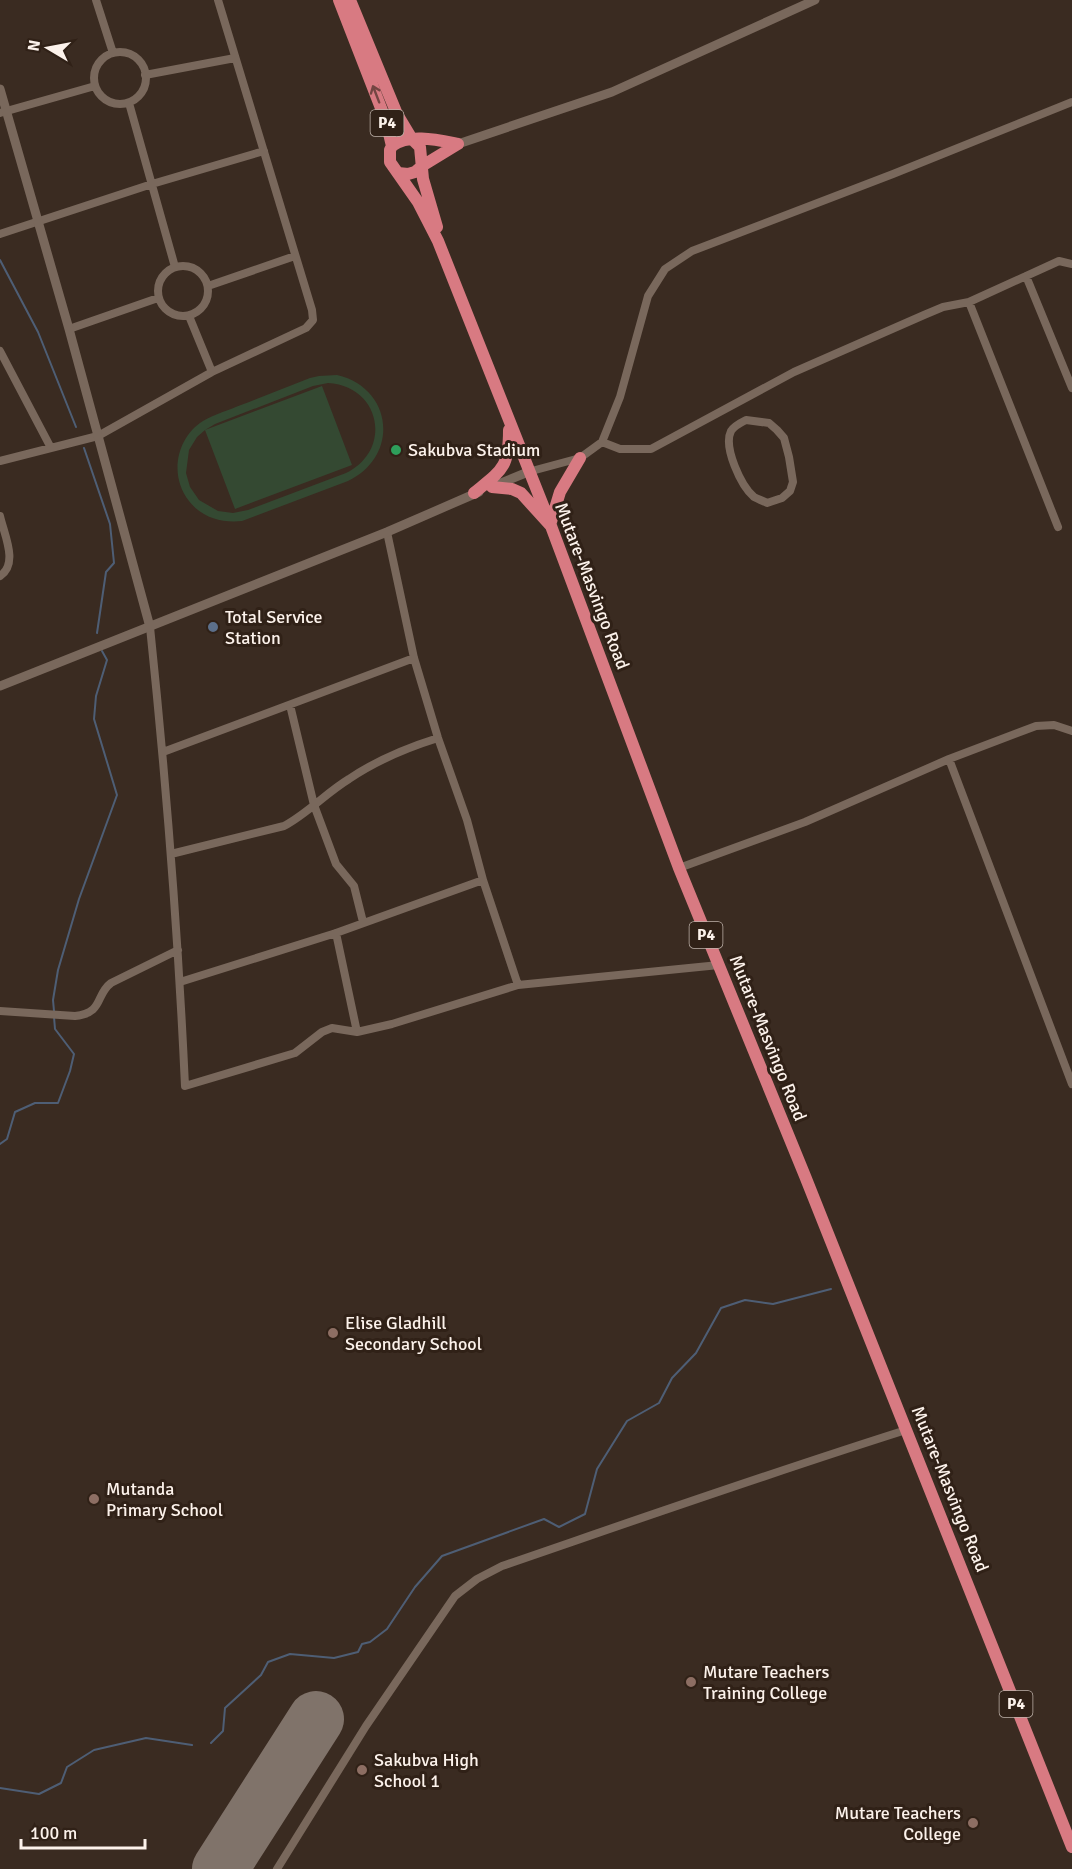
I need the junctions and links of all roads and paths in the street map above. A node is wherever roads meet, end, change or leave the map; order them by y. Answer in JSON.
{"nodes":[{"id":1,"x":96,"y":0,"type":"edge"},
{"id":2,"x":218,"y":0,"type":"edge"},
{"id":3,"x":339,"y":0,"type":"edge"},
{"id":4,"x":350,"y":0,"type":"edge"},
{"id":5,"x":815,"y":0,"type":"edge"},
{"id":6,"x":113,"y":53,"type":"junction"},
{"id":7,"x":235,"y":58,"type":"junction"},
{"id":8,"x":146,"y":75,"type":"junction"},
{"id":9,"x":95,"y":86,"type":"junction"},
{"id":10,"x":0,"y":89,"type":"edge"},
{"id":11,"x":1072,"y":102,"type":"edge"},
{"id":12,"x":129,"y":103,"type":"junction"},
{"id":13,"x":3,"y":111,"type":"edge"},
{"id":14,"x":412,"y":139,"type":"junction"},
{"id":15,"x":458,"y":144,"type":"junction"},
{"id":16,"x":392,"y":146,"type":"junction"},
{"id":17,"x":264,"y":151,"type":"junction"},
{"id":18,"x":422,"y":166,"type":"junction"},
{"id":19,"x":398,"y":173,"type":"junction"},
{"id":20,"x":152,"y":184,"type":"junction"},
{"id":21,"x":38,"y":221,"type":"junction"},
{"id":22,"x":0,"y":234,"type":"edge"},
{"id":23,"x":438,"y":241,"type":"junction"},
{"id":24,"x":295,"y":256,"type":"junction"},
{"id":25,"x":1072,"y":264,"type":"edge"},
{"id":26,"x":175,"y":267,"type":"junction"},
{"id":27,"x":1026,"y":276,"type":"junction"},
{"id":28,"x":208,"y":286,"type":"junction"},
{"id":29,"x":158,"y":298,"type":"junction"},
{"id":30,"x":969,"y":302,"type":"junction"},
{"id":31,"x":189,"y":316,"type":"junction"},
{"id":32,"x":69,"y":329,"type":"junction"},
{"id":33,"x":0,"y":351,"type":"edge"},
{"id":34,"x":212,"y":372,"type":"junction"},
{"id":35,"x":1072,"y":388,"type":"edge"},
{"id":36,"x":509,"y":422,"type":"junction"},
{"id":37,"x":98,"y":436,"type":"junction"},
{"id":38,"x":602,"y":442,"type":"junction"},
{"id":39,"x":51,"y":448,"type":"junction"},
{"id":40,"x":580,"y":458,"type":"junction"},
{"id":41,"x":0,"y":461,"type":"edge"},
{"id":42,"x":528,"y":472,"type":"junction"},
{"id":43,"x":492,"y":487,"type":"junction"},
{"id":44,"x":474,"y":493,"type":"junction"},
{"id":45,"x":782,"y":498,"type":"joint"},
{"id":46,"x":0,"y":516,"type":"edge"},
{"id":47,"x":550,"y":525,"type":"junction"},
{"id":48,"x":1058,"y":527,"type":"dead end"},
{"id":49,"x":387,"y":532,"type":"junction"},
{"id":50,"x":0,"y":576,"type":"edge"},
{"id":51,"x":150,"y":627,"type":"junction"},
{"id":52,"x":414,"y":658,"type":"junction"},
{"id":53,"x":0,"y":686,"type":"edge"},
{"id":54,"x":290,"y":705,"type":"junction"},
{"id":55,"x":1072,"y":731,"type":"edge"},
{"id":56,"x":438,"y":738,"type":"junction"},
{"id":57,"x":163,"y":752,"type":"junction"},
{"id":58,"x":949,"y":759,"type":"junction"},
{"id":59,"x":314,"y":805,"type":"junction"},
{"id":60,"x":171,"y":854,"type":"junction"},
{"id":61,"x":679,"y":868,"type":"junction"},
{"id":62,"x":483,"y":880,"type":"junction"},
{"id":63,"x":363,"y":922,"type":"junction"},
{"id":64,"x":336,"y":933,"type":"junction"},
{"id":65,"x":178,"y":950,"type":"junction"},
{"id":66,"x":719,"y":965,"type":"junction"},
{"id":67,"x":180,"y":982,"type":"junction"},
{"id":68,"x":518,"y":985,"type":"junction"},
{"id":69,"x":0,"y":1011,"type":"edge"},
{"id":70,"x":357,"y":1032,"type":"junction"},
{"id":71,"x":1072,"y":1084,"type":"edge"},
{"id":72,"x":906,"y":1430,"type":"junction"},
{"id":73,"x":1072,"y":1847,"type":"edge"},
{"id":74,"x":278,"y":1869,"type":"edge"}],
"edges":[{"from":1,"to":6,"type":"street"},
{"from":2,"to":7,"type":"street"},
{"from":16,"to":3,"type":"highway","name":"Mutare-Masvingo Road","number":"P4","one_way":true},
{"from":4,"to":14,"type":"highway","name":"Mutare-Masvingo Road","number":"P4"},
{"from":5,"to":15,"type":"street"},
{"from":6,"to":8,"type":"street"},
{"from":6,"to":9,"type":"street"},
{"from":7,"to":8,"type":"street"},
{"from":7,"to":17,"type":"street"},
{"from":8,"to":12,"type":"street"},
{"from":9,"to":12,"type":"street"},
{"from":9,"to":13,"type":"street"},
{"from":10,"to":13,"type":"street"},
{"from":11,"to":38,"type":"street"},
{"from":12,"to":20,"type":"street"},
{"from":13,"to":21,"type":"street"},
{"from":14,"to":15,"type":"highway"},
{"from":14,"to":16,"type":"highway"},
{"from":14,"to":18,"type":"highway","name":"Mutare-Masvingo Road","number":"P4"},
{"from":15,"to":18,"type":"highway"},
{"from":16,"to":19,"type":"highway","name":"Mutare-Masvingo Road","number":"P4"},
{"from":17,"to":20,"type":"street"},
{"from":17,"to":24,"type":"street"},
{"from":18,"to":19,"type":"highway"},
{"from":18,"to":23,"type":"highway","name":"Mutare-Masvingo Road","number":"P4"},
{"from":19,"to":23,"type":"highway","name":"Mutare-Masvingo Road","number":"P4"},
{"from":20,"to":21,"type":"street"},
{"from":20,"to":26,"type":"street"},
{"from":21,"to":22,"type":"street"},
{"from":21,"to":32,"type":"street"},
{"from":23,"to":36,"type":"highway","name":"Mutare-Masvingo Road","number":"P4"},
{"from":24,"to":28,"type":"street"},
{"from":24,"to":34,"type":"street"},
{"from":25,"to":27,"type":"street"},
{"from":26,"to":28,"type":"street"},
{"from":26,"to":29,"type":"street"},
{"from":27,"to":30,"type":"street"},
{"from":27,"to":35,"type":"street"},
{"from":28,"to":31,"type":"street"},
{"from":29,"to":31,"type":"street"},
{"from":29,"to":32,"type":"street"},
{"from":30,"to":38,"type":"street"},
{"from":30,"to":48,"type":"street"},
{"from":31,"to":34,"type":"street"},
{"from":32,"to":37,"type":"street"},
{"from":33,"to":39,"type":"street"},
{"from":34,"to":37,"type":"street"},
{"from":36,"to":42,"type":"highway","name":"Mutare-Masvingo Road","number":"P4"},
{"from":36,"to":44,"type":"highway"},
{"from":37,"to":39,"type":"street"},
{"from":37,"to":51,"type":"street"},
{"from":38,"to":40,"type":"street"},
{"from":39,"to":41,"type":"street"},
{"from":40,"to":42,"type":"street"},
{"from":40,"to":47,"type":"highway"},
{"from":42,"to":43,"type":"street"},
{"from":42,"to":47,"type":"highway","name":"Mutare-Masvingo Road","number":"P4"},
{"from":43,"to":44,"type":"street"},
{"from":43,"to":47,"type":"highway"},
{"from":44,"to":49,"type":"street"},
{"from":45,"to":45,"type":"street"},
{"from":46,"to":50,"type":"street"},
{"from":47,"to":61,"type":"highway","name":"Mutare-Masvingo Road","number":"P4"},
{"from":49,"to":51,"type":"street"},
{"from":49,"to":52,"type":"street"},
{"from":51,"to":53,"type":"street"},
{"from":51,"to":57,"type":"street"},
{"from":52,"to":54,"type":"street"},
{"from":52,"to":56,"type":"street"},
{"from":54,"to":57,"type":"street"},
{"from":54,"to":59,"type":"street"},
{"from":55,"to":58,"type":"street"},
{"from":56,"to":59,"type":"street"},
{"from":56,"to":62,"type":"street"},
{"from":57,"to":60,"type":"street"},
{"from":58,"to":61,"type":"street"},
{"from":58,"to":71,"type":"street"},
{"from":59,"to":60,"type":"street"},
{"from":59,"to":63,"type":"street"},
{"from":60,"to":65,"type":"street"},
{"from":61,"to":66,"type":"highway","name":"Mutare-Masvingo Road","number":"P4"},
{"from":62,"to":63,"type":"street"},
{"from":62,"to":68,"type":"street"},
{"from":63,"to":64,"type":"street"},
{"from":64,"to":67,"type":"street"},
{"from":64,"to":70,"type":"street"},
{"from":65,"to":67,"type":"street"},
{"from":65,"to":69,"type":"street"},
{"from":66,"to":68,"type":"street"},
{"from":66,"to":72,"type":"highway","name":"Mutare-Masvingo Road","number":"P4"},
{"from":67,"to":70,"type":"street"},
{"from":68,"to":70,"type":"street"},
{"from":72,"to":73,"type":"highway","name":"Mutare-Masvingo Road","number":"P4"},
{"from":72,"to":74,"type":"street"}]}
